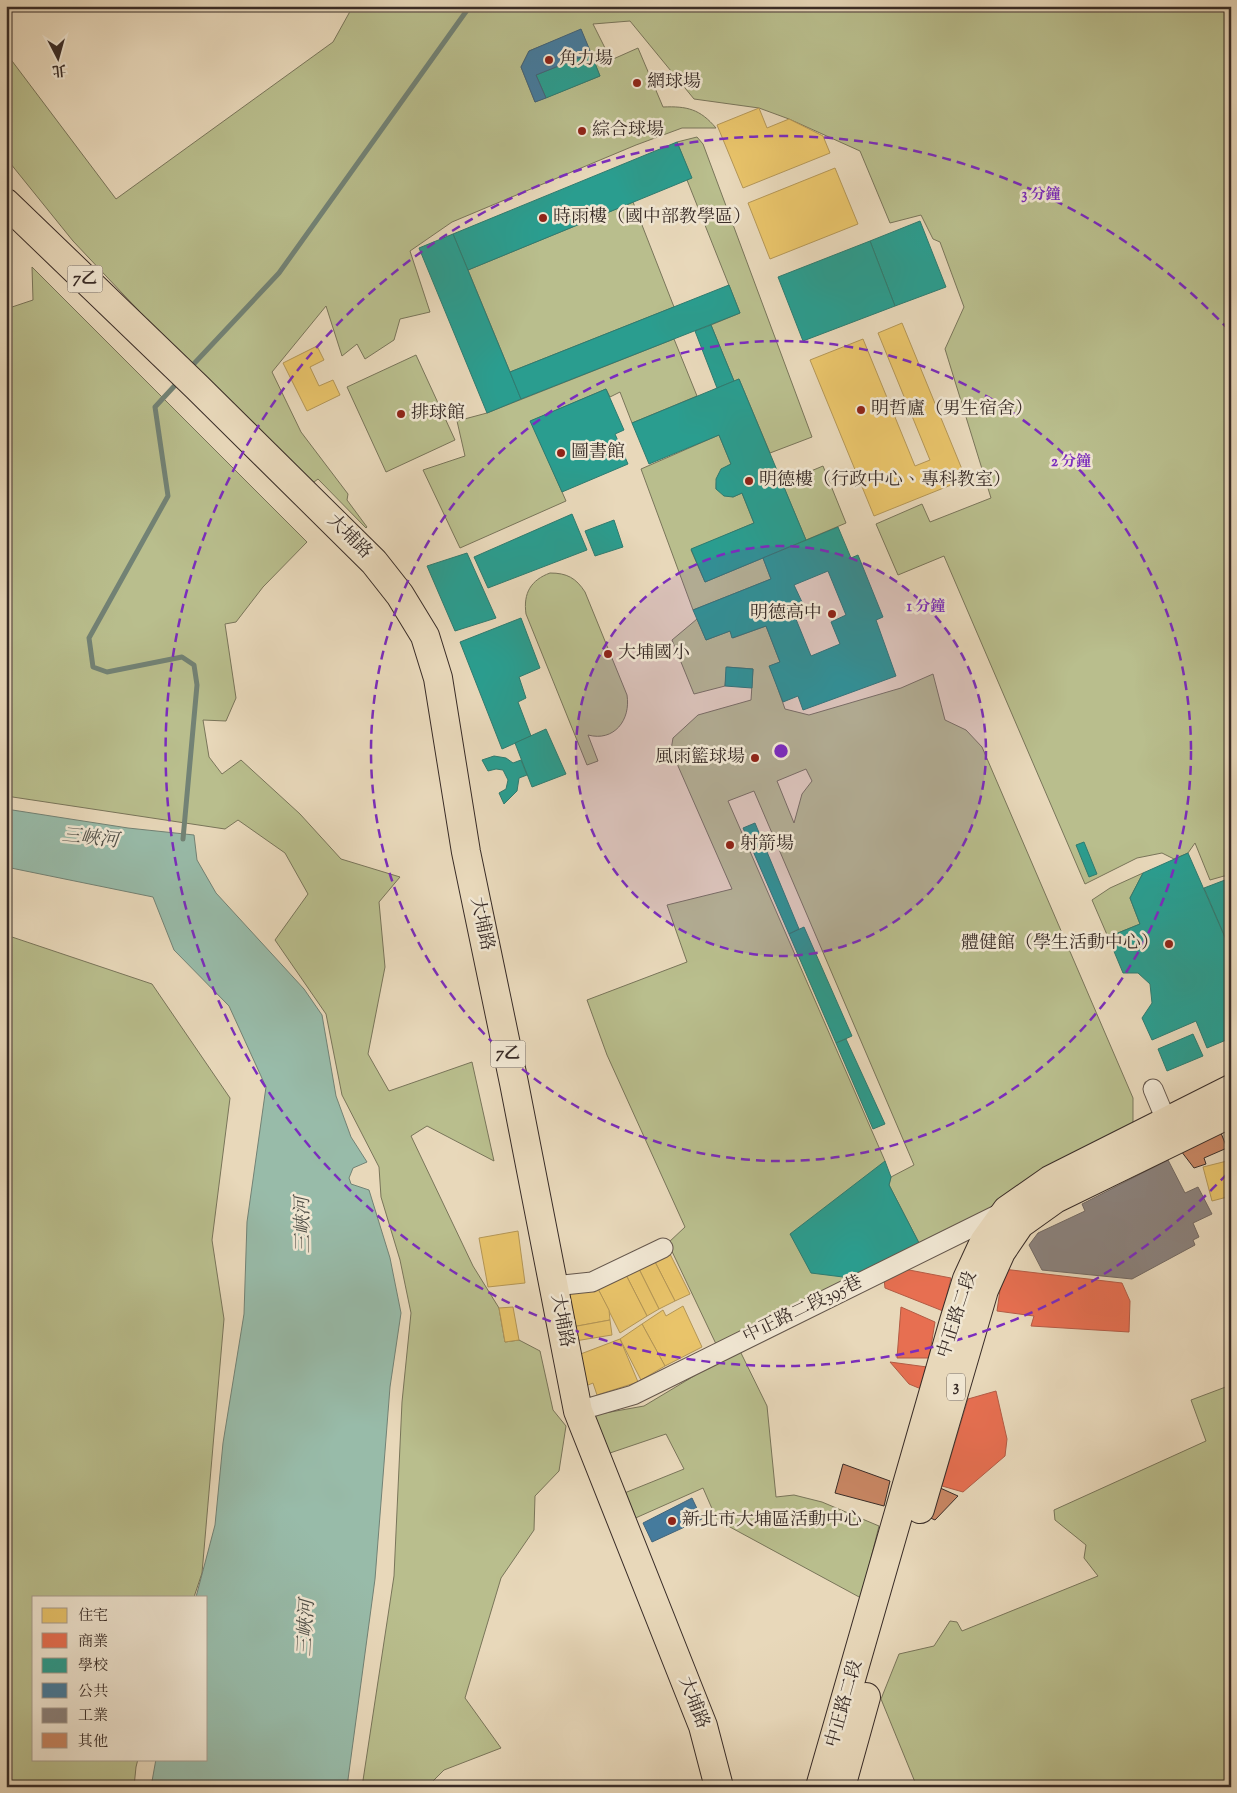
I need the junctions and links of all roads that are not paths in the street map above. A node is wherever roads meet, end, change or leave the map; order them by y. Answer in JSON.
{"nodes":[{"id":1,"x":6,"y":203,"type":"edge"},
{"id":2,"x":1153,"y":1089,"type":"dead end"},
{"id":3,"x":1231,"y":1089,"type":"edge"},
{"id":4,"x":1231,"y":1113,"type":"edge"},
{"id":5,"x":1171,"y":1130,"type":"junction"},
{"id":6,"x":1014,"y":1217,"type":"junction"},
{"id":7,"x":662,"y":1248,"type":"dead end"},
{"id":8,"x":554,"y":1286,"type":"junction"},
{"id":9,"x":578,"y":1411,"type":"junction"},
{"id":10,"x":719,"y":1787,"type":"edge"},
{"id":11,"x":820,"y":1787,"type":"edge"},
{"id":12,"x":841,"y":1787,"type":"edge"}],
"edges":[{"from":1,"to":8,"type":"main road","name":"大埔路","number":"7乙"},
{"from":2,"to":5,"type":"street"},
{"from":3,"to":5,"type":"main road","name":"中正路二段","number":"3"},
{"from":4,"to":5,"type":"main road","name":"中正路二段","number":"3"},
{"from":5,"to":6,"type":"main road","name":"中正路二段","number":"3"},
{"from":6,"to":9,"type":"street","name":"中正路二段395巷"},
{"from":6,"to":11,"type":"main road","name":"中正路二段","number":"3"},
{"from":6,"to":12,"type":"main road","name":"中正路二段","number":"3"},
{"from":7,"to":8,"type":"street"},
{"from":8,"to":9,"type":"main road","name":"大埔路","number":"7乙"},
{"from":9,"to":10,"type":"main road","name":"大埔路","number":"7乙"}]}
